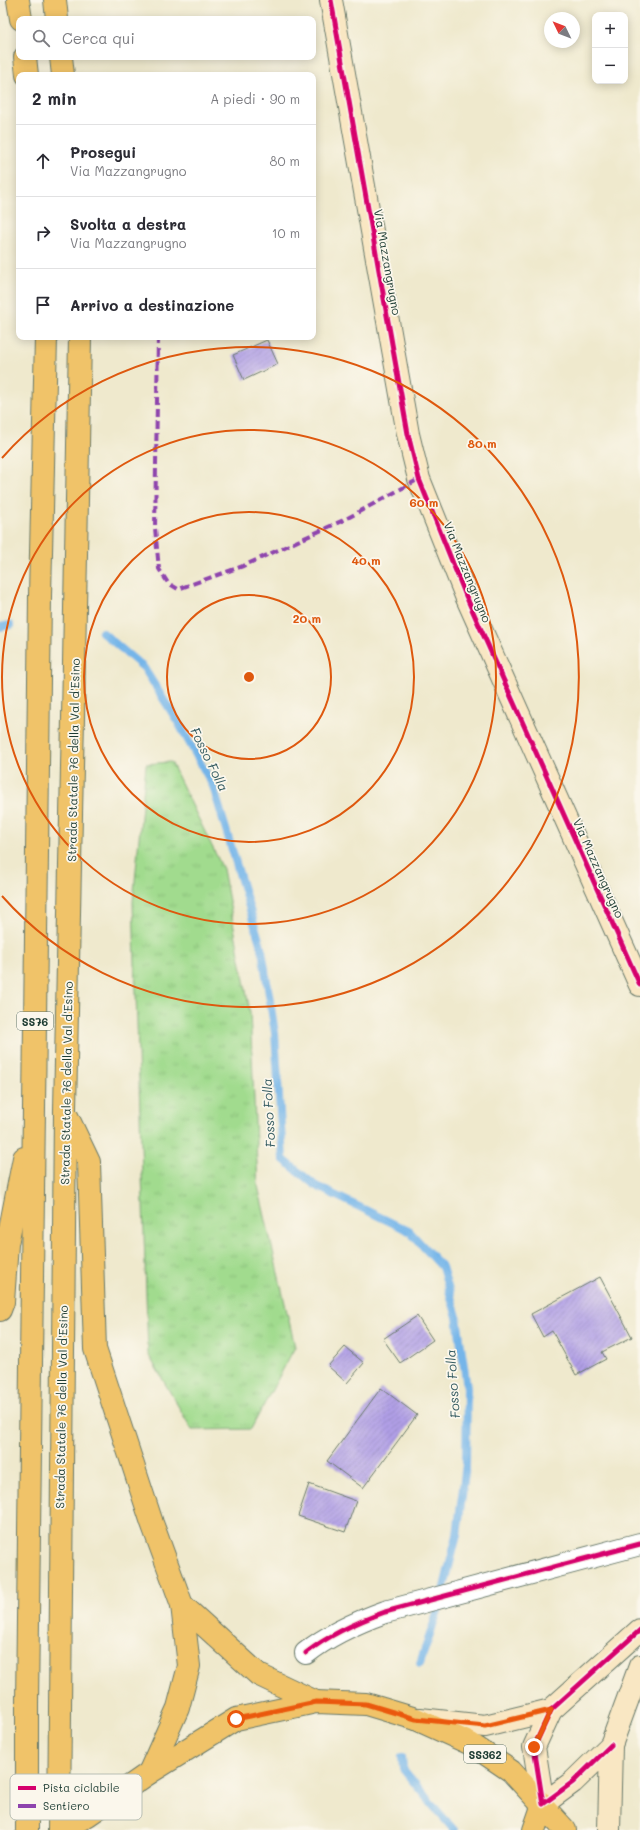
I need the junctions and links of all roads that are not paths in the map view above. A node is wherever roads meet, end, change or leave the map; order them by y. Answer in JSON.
{"nodes":[{"id":1,"x":18,"y":0,"type":"edge"},
{"id":2,"x":56,"y":0,"type":"edge"},
{"id":3,"x":331,"y":0,"type":"edge"},
{"id":4,"x":21,"y":16,"type":"edge"},
{"id":5,"x":57,"y":16,"type":"edge"},
{"id":6,"x":25,"y":60,"type":"edge"},
{"id":7,"x":61,"y":60,"type":"edge"},
{"id":8,"x":27,"y":72,"type":"edge"},
{"id":9,"x":63,"y":72,"type":"edge"},
{"id":10,"x":46,"y":340,"type":"edge"},
{"id":11,"x":80,"y":340,"type":"edge"},
{"id":12,"x":640,"y":985,"type":"edge"},
{"id":13,"x":34,"y":1108,"type":"junction"},
{"id":14,"x":65,"y":1111,"type":"junction"},
{"id":15,"x":0,"y":1310,"type":"edge"},
{"id":16,"x":640,"y":1544,"type":"edge"},
{"id":17,"x":182,"y":1605,"type":"junction"},
{"id":18,"x":640,"y":1630,"type":"edge"},
{"id":19,"x":306,"y":1653,"type":"dead end"},
{"id":20,"x":640,"y":1666,"type":"edge"},
{"id":21,"x":316,"y":1702,"type":"junction"},
{"id":22,"x":551,"y":1710,"type":"junction"},
{"id":23,"x":416,"y":1719,"type":"junction"},
{"id":24,"x":611,"y":1745,"type":"junction"},
{"id":25,"x":149,"y":1773,"type":"junction"},
{"id":26,"x":28,"y":1774,"type":"edge"},
{"id":27,"x":59,"y":1774,"type":"edge"},
{"id":28,"x":142,"y":1778,"type":"edge"},
{"id":29,"x":543,"y":1804,"type":"junction"},
{"id":30,"x":28,"y":1820,"type":"edge"},
{"id":31,"x":79,"y":1820,"type":"edge"},
{"id":32,"x":28,"y":1830,"type":"edge"},
{"id":33,"x":62,"y":1830,"type":"edge"},
{"id":34,"x":534,"y":1830,"type":"edge"},
{"id":35,"x":566,"y":1830,"type":"edge"},
{"id":36,"x":609,"y":1830,"type":"edge"}],
"edges":[{"from":1,"to":4,"type":"main road"},
{"from":2,"to":5,"type":"main road"},
{"from":3,"to":12,"type":"street","name":"Via Mazzangrugno"},
{"from":6,"to":8,"type":"main road"},
{"from":7,"to":9,"type":"main road"},
{"from":10,"to":13,"type":"main road","number":"SS76"},
{"from":11,"to":14,"type":"main road","name":"Strada Statale 76 della Val d'Esino","number":"SS76"},
{"from":13,"to":15,"type":"main road"},
{"from":13,"to":26,"type":"main road","number":"SS76"},
{"from":14,"to":17,"type":"main road"},
{"from":14,"to":27,"type":"main road","name":"Strada Statale 76 della Val d'Esino","number":"SS76"},
{"from":16,"to":19,"type":"street"},
{"from":17,"to":21,"type":"main road"},
{"from":17,"to":25,"type":"main road"},
{"from":18,"to":22,"type":"street"},
{"from":20,"to":24,"type":"street"},
{"from":21,"to":23,"type":"main road","number":"SS362"},
{"from":21,"to":25,"type":"main road","number":"SS362"},
{"from":22,"to":23,"type":"street"},
{"from":22,"to":29,"type":"street"},
{"from":23,"to":29,"type":"main road","number":"SS362"},
{"from":24,"to":29,"type":"street"},
{"from":24,"to":36,"type":"street"},
{"from":25,"to":28,"type":"main road","number":"SS362"},
{"from":29,"to":34,"type":"main road"},
{"from":29,"to":35,"type":"main road","number":"SS362"},
{"from":30,"to":32,"type":"main road","number":"SS76"},
{"from":31,"to":33,"type":"main road","number":"SS362"}]}
